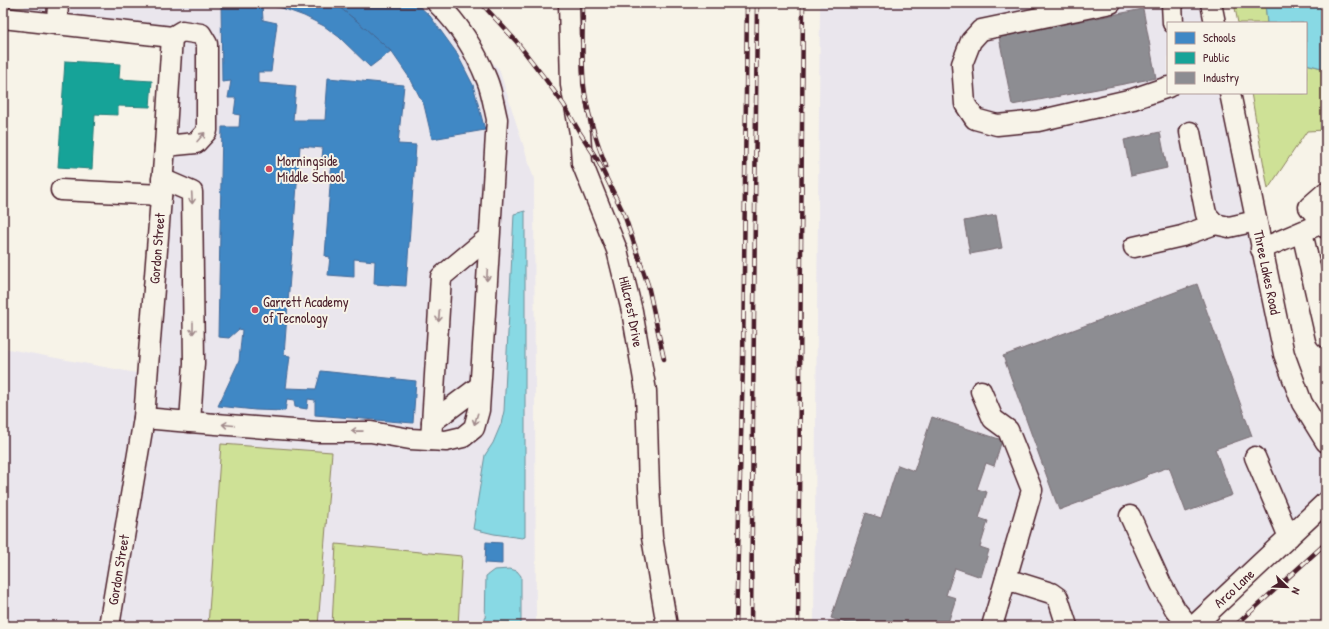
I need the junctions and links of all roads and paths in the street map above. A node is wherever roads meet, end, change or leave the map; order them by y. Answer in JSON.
{"nodes":[{"id":1,"x":58,"y":3,"type":"edge"},
{"id":2,"x":437,"y":3,"type":"edge"},
{"id":3,"x":569,"y":3,"type":"edge"},
{"id":4,"x":1111,"y":3,"type":"edge"},
{"id":5,"x":1174,"y":3,"type":"edge"},
{"id":6,"x":1211,"y":3,"type":"edge"},
{"id":7,"x":3,"y":18,"type":"edge"},
{"id":8,"x":1173,"y":22,"type":"edge"},
{"id":9,"x":1215,"y":22,"type":"edge"},
{"id":10,"x":57,"y":24,"type":"junction"},
{"id":11,"x":172,"y":37,"type":"junction"},
{"id":12,"x":1167,"y":87,"type":"edge"},
{"id":13,"x":1230,"y":94,"type":"edge"},
{"id":14,"x":1190,"y":132,"type":"dead end"},
{"id":15,"x":165,"y":146,"type":"junction"},
{"id":16,"x":162,"y":187,"type":"junction"},
{"id":17,"x":61,"y":190,"type":"dead end"},
{"id":18,"x":1326,"y":192,"type":"edge"},
{"id":19,"x":1256,"y":221,"type":"junction"},
{"id":20,"x":1215,"y":224,"type":"junction"},
{"id":21,"x":1324,"y":226,"type":"edge"},
{"id":22,"x":1302,"y":232,"type":"junction"},
{"id":23,"x":490,"y":236,"type":"junction"},
{"id":24,"x":1134,"y":247,"type":"dead end"},
{"id":25,"x":1261,"y":249,"type":"junction"},
{"id":26,"x":1326,"y":337,"type":"edge"},
{"id":27,"x":480,"y":386,"type":"junction"},
{"id":28,"x":981,"y":392,"type":"dead end"},
{"id":29,"x":144,"y":418,"type":"junction"},
{"id":30,"x":190,"y":422,"type":"junction"},
{"id":31,"x":432,"y":431,"type":"junction"},
{"id":32,"x":1326,"y":442,"type":"edge"},
{"id":33,"x":1255,"y":457,"type":"dead end"},
{"id":34,"x":1326,"y":502,"type":"edge"},
{"id":35,"x":1130,"y":516,"type":"dead end"},
{"id":36,"x":1289,"y":536,"type":"junction"},
{"id":37,"x":1006,"y":579,"type":"junction"},
{"id":38,"x":108,"y":626,"type":"edge"},
{"id":39,"x":667,"y":626,"type":"edge"},
{"id":40,"x":992,"y":626,"type":"edge"},
{"id":41,"x":1067,"y":626,"type":"edge"},
{"id":42,"x":1189,"y":626,"type":"edge"},
{"id":43,"x":1194,"y":626,"type":"edge"}],
"edges":[{"from":1,"to":10,"type":"street"},
{"from":2,"to":23,"type":"street"},
{"from":3,"to":39,"type":"street","name":"Hillcrest Drive"},
{"from":4,"to":12,"type":"street"},
{"from":5,"to":8,"type":"street"},
{"from":6,"to":9,"type":"street"},
{"from":7,"to":10,"type":"street"},
{"from":10,"to":11,"type":"street"},
{"from":11,"to":15,"type":"street","name":"Gordon Street"},
{"from":15,"to":11,"type":"street","one_way":true},
{"from":13,"to":19,"type":"street","name":"Three Lakes Road"},
{"from":14,"to":20,"type":"street"},
{"from":15,"to":16,"type":"street","name":"Gordon Street"},
{"from":16,"to":17,"type":"street"},
{"from":16,"to":29,"type":"street","name":"Gordon Street"},
{"from":16,"to":30,"type":"street","one_way":true},
{"from":18,"to":21,"type":"street"},
{"from":19,"to":20,"type":"street"},
{"from":19,"to":25,"type":"street","name":"Three Lakes Road"},
{"from":20,"to":24,"type":"street"},
{"from":21,"to":22,"type":"street"},
{"from":22,"to":25,"type":"street"},
{"from":22,"to":26,"type":"street"},
{"from":23,"to":27,"type":"street","one_way":true},
{"from":23,"to":31,"type":"street","one_way":true},
{"from":25,"to":32,"type":"street","name":"Three Lakes Road"},
{"from":27,"to":31,"type":"street"},
{"from":27,"to":31,"type":"street","one_way":true},
{"from":28,"to":37,"type":"street"},
{"from":29,"to":30,"type":"street"},
{"from":29,"to":38,"type":"street","name":"Gordon Street"},
{"from":31,"to":30,"type":"street","one_way":true},
{"from":33,"to":36,"type":"street"},
{"from":34,"to":36,"type":"street","name":"Arco Lane"},
{"from":35,"to":42,"type":"street"},
{"from":36,"to":43,"type":"street","name":"Arco Lane"},
{"from":37,"to":40,"type":"street"},
{"from":37,"to":41,"type":"street"}]}
